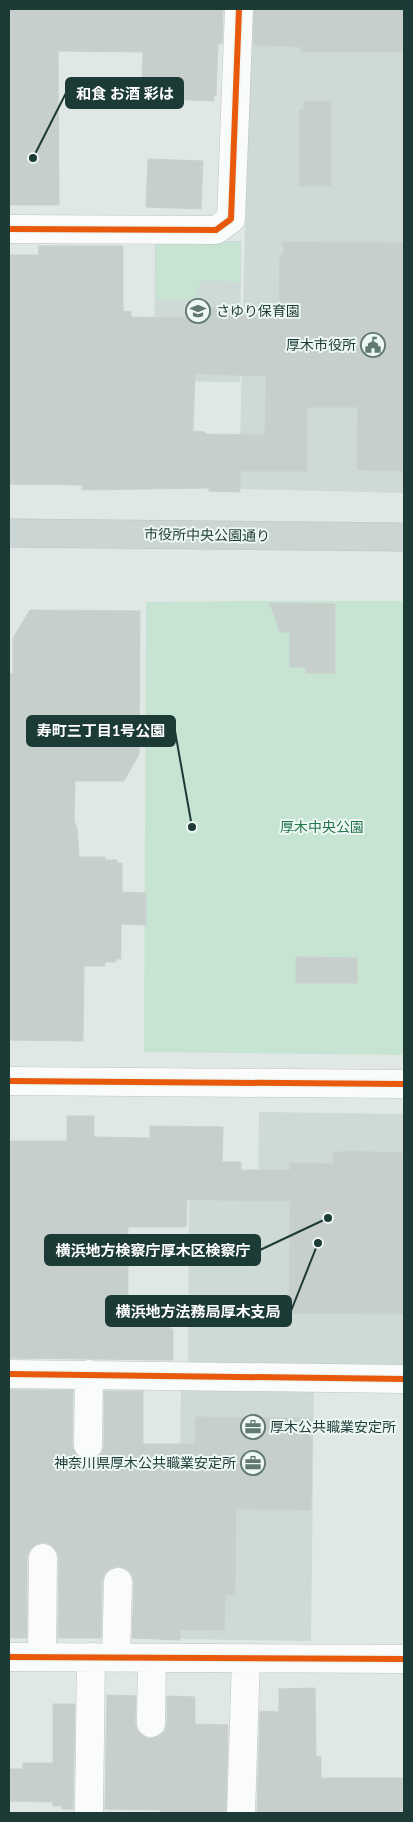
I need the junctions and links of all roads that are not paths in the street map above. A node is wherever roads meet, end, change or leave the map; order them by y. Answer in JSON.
{"nodes":[{"id":1,"x":239,"y":9,"type":"edge"},
{"id":2,"x":9,"y":229,"type":"edge"},
{"id":3,"x":9,"y":533,"type":"edge"},
{"id":4,"x":404,"y":537,"type":"edge"},
{"id":5,"x":9,"y":1081,"type":"edge"},
{"id":6,"x":404,"y":1084,"type":"edge"},
{"id":7,"x":9,"y":1374,"type":"edge"},
{"id":8,"x":89,"y":1374,"type":"junction"},
{"id":9,"x":404,"y":1379,"type":"edge"},
{"id":10,"x":88,"y":1445,"type":"dead end"},
{"id":11,"x":43,"y":1558,"type":"dead end"},
{"id":12,"x":118,"y":1582,"type":"dead end"},
{"id":13,"x":9,"y":1657,"type":"edge"},
{"id":14,"x":42,"y":1657,"type":"junction"},
{"id":15,"x":104,"y":1657,"type":"junction"},
{"id":16,"x":152,"y":1658,"type":"junction"},
{"id":17,"x":404,"y":1658,"type":"edge"},
{"id":18,"x":246,"y":1659,"type":"junction"},
{"id":19,"x":151,"y":1723,"type":"dead end"},
{"id":20,"x":89,"y":1813,"type":"edge"},
{"id":21,"x":240,"y":1813,"type":"edge"}],
"edges":[{"from":1,"to":2,"type":"street"},
{"from":3,"to":4,"type":"main road","name":"市役所中央公園通り"},
{"from":5,"to":6,"type":"street"},
{"from":7,"to":8,"type":"street"},
{"from":8,"to":9,"type":"street"},
{"from":8,"to":10,"type":"street"},
{"from":11,"to":14,"type":"street"},
{"from":12,"to":15,"type":"street"},
{"from":13,"to":14,"type":"street"},
{"from":14,"to":15,"type":"street"},
{"from":15,"to":16,"type":"street"},
{"from":15,"to":20,"type":"street"},
{"from":16,"to":18,"type":"street"},
{"from":16,"to":19,"type":"street"},
{"from":17,"to":18,"type":"street"},
{"from":18,"to":21,"type":"street"}]}
